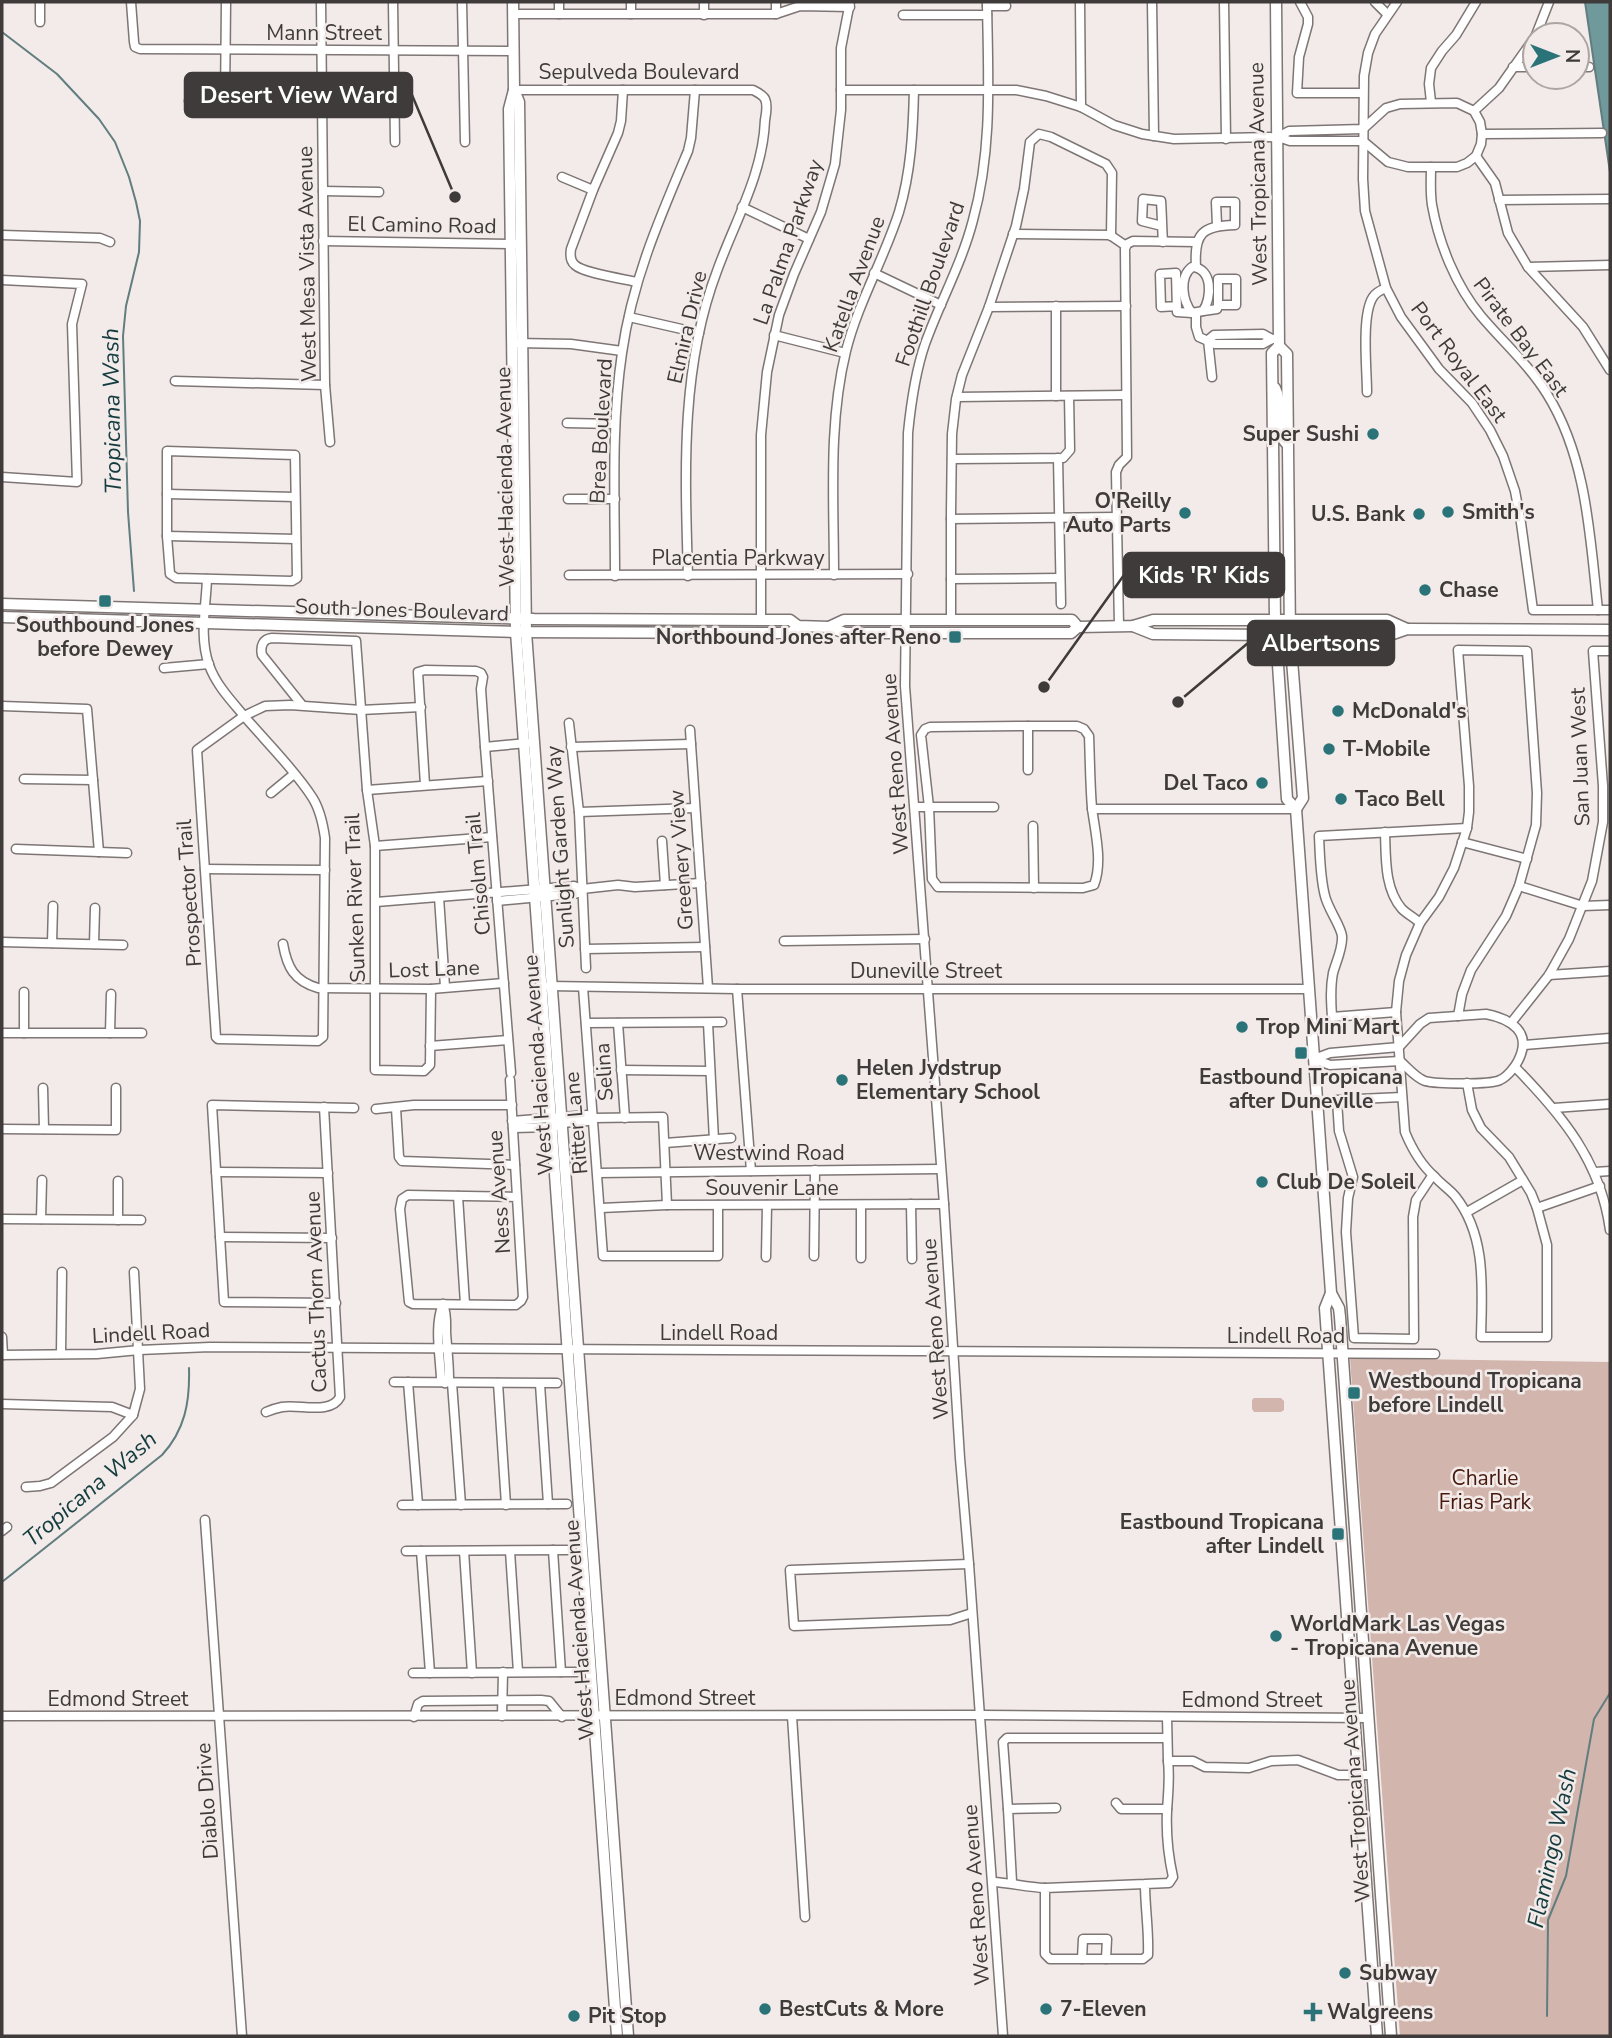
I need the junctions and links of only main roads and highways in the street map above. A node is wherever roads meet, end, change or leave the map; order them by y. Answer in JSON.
{"nodes":[{"id":1,"x":513,"y":2,"type":"edge"},
{"id":2,"x":1276,"y":2,"type":"edge"},
{"id":3,"x":1277,"y":341,"type":"junction"},
{"id":4,"x":1273,"y":384,"type":"junction"},
{"id":5,"x":1288,"y":444,"type":"junction"},
{"id":6,"x":2,"y":604,"type":"edge"},
{"id":7,"x":99,"y":607,"type":"junction"},
{"id":8,"x":2,"y":617,"type":"edge"},
{"id":9,"x":63,"y":619,"type":"junction"},
{"id":10,"x":521,"y":619,"type":"junction"},
{"id":11,"x":697,"y":620,"type":"junction"},
{"id":12,"x":1275,"y":620,"type":"junction"},
{"id":13,"x":1290,"y":620,"type":"junction"},
{"id":14,"x":797,"y":626,"type":"junction"},
{"id":15,"x":1133,"y":626,"type":"junction"},
{"id":16,"x":829,"y":627,"type":"junction"},
{"id":17,"x":1078,"y":627,"type":"junction"},
{"id":18,"x":1407,"y":629,"type":"junction"},
{"id":19,"x":1610,"y":630,"type":"edge"},
{"id":20,"x":521,"y":632,"type":"junction"},
{"id":21,"x":698,"y":633,"type":"junction"},
{"id":22,"x":1276,"y":634,"type":"junction"},
{"id":23,"x":1290,"y":635,"type":"junction"},
{"id":24,"x":1296,"y":809,"type":"junction"},
{"id":25,"x":1331,"y":1293,"type":"junction"},
{"id":26,"x":1337,"y":1482,"type":"junction"},
{"id":27,"x":1352,"y":1486,"type":"junction"},
{"id":28,"x":1338,"y":1493,"type":"junction"},
{"id":29,"x":1362,"y":1615,"type":"junction"},
{"id":30,"x":1347,"y":1616,"type":"junction"},
{"id":31,"x":1380,"y":1866,"type":"junction"},
{"id":32,"x":1365,"y":1867,"type":"junction"},
{"id":33,"x":619,"y":1980,"type":"junction"},
{"id":34,"x":617,"y":2036,"type":"edge"},
{"id":35,"x":628,"y":2036,"type":"edge"},
{"id":36,"x":1377,"y":2036,"type":"edge"},
{"id":37,"x":1391,"y":2036,"type":"edge"}],
"edges":[{"from":1,"to":10,"type":"main road","name":"West Hacienda Avenue"},
{"from":2,"to":3,"type":"main road","name":"West Tropicana Avenue"},
{"from":3,"to":4,"type":"main road","name":"West Tropicana Avenue"},
{"from":3,"to":5,"type":"main road","name":"West Tropicana Avenue"},
{"from":4,"to":5,"type":"main road"},
{"from":4,"to":12,"type":"main road","name":"West Tropicana Avenue"},
{"from":5,"to":13,"type":"main road","name":"West Tropicana Avenue"},
{"from":6,"to":7,"type":"main road","name":"South Jones Boulevard"},
{"from":7,"to":9,"type":"main road"},
{"from":7,"to":10,"type":"main road","name":"South Jones Boulevard"},
{"from":8,"to":9,"type":"main road","name":"South Jones Boulevard"},
{"from":9,"to":20,"type":"main road","name":"South Jones Boulevard"},
{"from":10,"to":11,"type":"main road","name":"South Jones Boulevard"},
{"from":10,"to":20,"type":"main road","name":"West Hacienda Avenue"},
{"from":11,"to":14,"type":"main road","name":"South Jones Boulevard"},
{"from":11,"to":21,"type":"main road"},
{"from":12,"to":13,"type":"main road","name":"South Jones Boulevard"},
{"from":12,"to":15,"type":"main road","name":"South Jones Boulevard"},
{"from":12,"to":22,"type":"main road","name":"West Tropicana Avenue"},
{"from":13,"to":18,"type":"main road","name":"South Jones Boulevard"},
{"from":13,"to":23,"type":"main road","name":"West Tropicana Avenue"},
{"from":14,"to":16,"type":"main road","name":"South Jones Boulevard"},
{"from":14,"to":21,"type":"main road","name":"South Jones Boulevard"},
{"from":15,"to":17,"type":"main road","name":"South Jones Boulevard"},
{"from":15,"to":22,"type":"main road","name":"South Jones Boulevard"},
{"from":16,"to":17,"type":"main road","name":"South Jones Boulevard"},
{"from":16,"to":17,"type":"main road","name":"South Jones Boulevard"},
{"from":18,"to":19,"type":"main road","name":"South Jones Boulevard"},
{"from":18,"to":23,"type":"main road","name":"South Jones Boulevard"},
{"from":20,"to":21,"type":"main road","name":"South Jones Boulevard"},
{"from":20,"to":33,"type":"main road","name":"West Hacienda Avenue"},
{"from":22,"to":23,"type":"main road","name":"South Jones Boulevard"},
{"from":22,"to":24,"type":"main road","name":"West Tropicana Avenue"},
{"from":23,"to":24,"type":"main road","name":"West Tropicana Avenue"},
{"from":24,"to":25,"type":"main road","name":"West Tropicana Avenue"},
{"from":25,"to":26,"type":"main road","name":"West Tropicana Avenue"},
{"from":25,"to":27,"type":"main road","name":"West Tropicana Avenue"},
{"from":26,"to":27,"type":"main road"},
{"from":26,"to":28,"type":"main road","name":"West Tropicana Avenue"},
{"from":27,"to":28,"type":"main road"},
{"from":27,"to":29,"type":"main road","name":"West Tropicana Avenue"},
{"from":28,"to":30,"type":"main road","name":"West Tropicana Avenue"},
{"from":29,"to":30,"type":"main road"},
{"from":29,"to":31,"type":"main road","name":"West Tropicana Avenue"},
{"from":30,"to":32,"type":"main road","name":"West Tropicana Avenue"},
{"from":31,"to":32,"type":"main road"},
{"from":31,"to":37,"type":"main road","name":"West Tropicana Avenue"},
{"from":32,"to":36,"type":"main road","name":"West Tropicana Avenue"},
{"from":33,"to":34,"type":"main road","name":"West Hacienda Avenue"},
{"from":33,"to":35,"type":"main road","name":"West Hacienda Avenue"}]}
